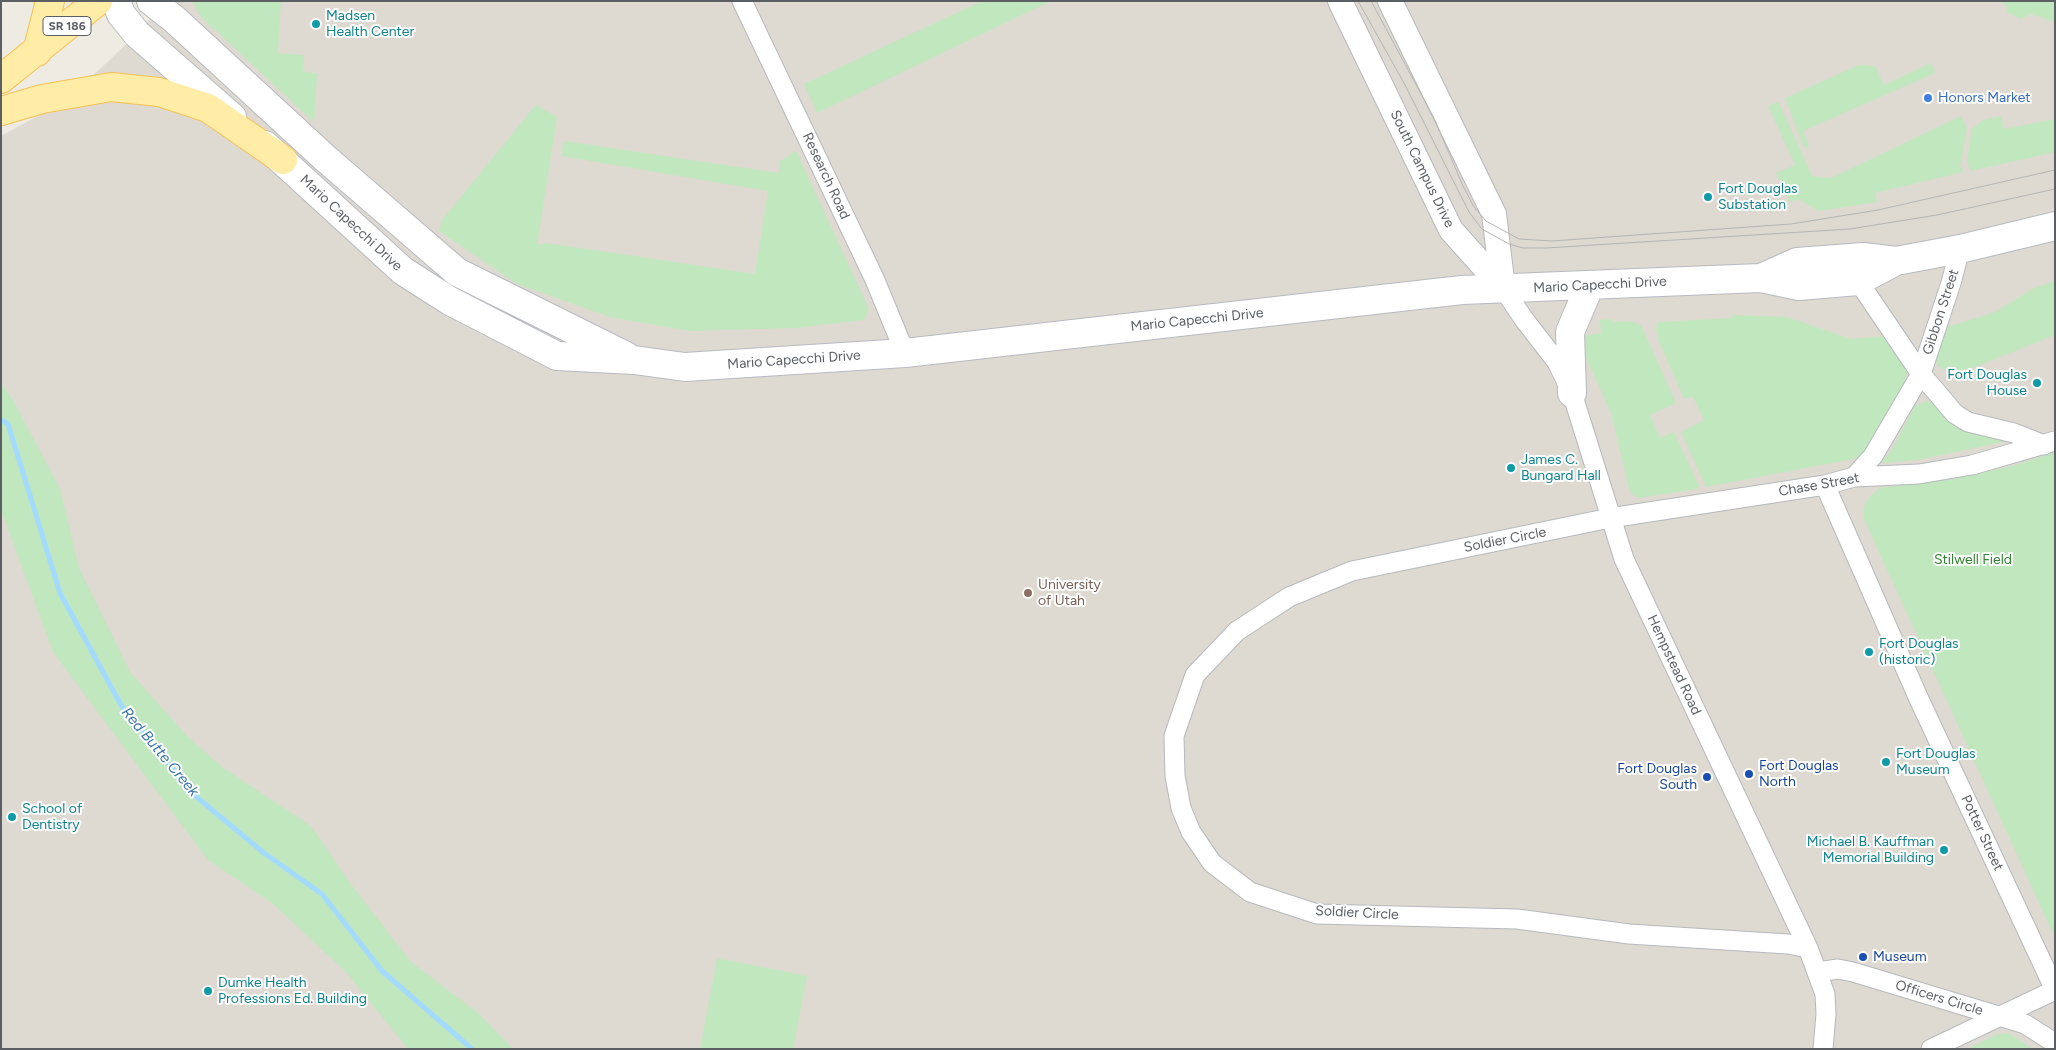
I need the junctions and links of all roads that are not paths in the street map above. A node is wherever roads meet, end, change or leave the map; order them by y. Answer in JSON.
{"nodes":[{"id":1,"x":50,"y":1,"type":"edge"},
{"id":2,"x":98,"y":1,"type":"edge"},
{"id":3,"x":116,"y":1,"type":"edge"},
{"id":4,"x":152,"y":1,"type":"edge"},
{"id":5,"x":742,"y":1,"type":"edge"},
{"id":6,"x":1340,"y":1,"type":"edge"},
{"id":7,"x":1390,"y":1,"type":"edge"},
{"id":8,"x":37,"y":52,"type":"junction"},
{"id":9,"x":1,"y":79,"type":"edge"},
{"id":10,"x":1,"y":112,"type":"edge"},
{"id":11,"x":283,"y":160,"type":"junction"},
{"id":12,"x":2055,"y":226,"type":"edge"},
{"id":13,"x":1960,"y":249,"type":"junction"},
{"id":14,"x":1896,"y":261,"type":"junction"},
{"id":15,"x":1761,"y":278,"type":"junction"},
{"id":16,"x":1858,"y":281,"type":"junction"},
{"id":17,"x":1590,"y":285,"type":"junction"},
{"id":18,"x":1503,"y":288,"type":"junction"},
{"id":19,"x":905,"y":353,"type":"junction"},
{"id":20,"x":634,"y":360,"type":"junction"},
{"id":21,"x":1921,"y":374,"type":"junction"},
{"id":22,"x":1572,"y":393,"type":"junction"},
{"id":23,"x":2050,"y":443,"type":"edge"},
{"id":24,"x":1854,"y":477,"type":"junction"},
{"id":25,"x":1825,"y":485,"type":"junction"},
{"id":26,"x":1610,"y":518,"type":"junction"},
{"id":27,"x":1808,"y":948,"type":"junction"},
{"id":28,"x":1818,"y":972,"type":"junction"},
{"id":29,"x":2055,"y":990,"type":"edge"},
{"id":30,"x":1998,"y":1016,"type":"junction"},
{"id":31,"x":2055,"y":1044,"type":"edge"},
{"id":32,"x":1823,"y":1049,"type":"edge"},
{"id":33,"x":1931,"y":1049,"type":"edge"}],
"edges":[{"from":1,"to":8,"type":"main road"},
{"from":2,"to":8,"type":"main road","number":"SR 186"},
{"from":3,"to":11,"type":"main road","name":"Mario Capecchi Drive"},
{"from":4,"to":20,"type":"main road","name":"Mario Capecchi Drive"},
{"from":5,"to":19,"type":"street","name":"Research Road"},
{"from":6,"to":18,"type":"street","name":"South Campus Drive"},
{"from":7,"to":18,"type":"street"},
{"from":8,"to":9,"type":"main road","number":"SR 186"},
{"from":10,"to":11,"type":"main road"},
{"from":11,"to":20,"type":"main road","name":"Mario Capecchi Drive"},
{"from":12,"to":13,"type":"main road","name":"Mario Capecchi Drive"},
{"from":13,"to":14,"type":"main road","name":"Mario Capecchi Drive"},
{"from":13,"to":21,"type":"street","name":"Gibbon Street"},
{"from":14,"to":15,"type":"main road","name":"Mario Capecchi Drive"},
{"from":14,"to":16,"type":"main road","name":"Mario Capecchi Drive"},
{"from":15,"to":16,"type":"main road","name":"Mario Capecchi Drive"},
{"from":15,"to":17,"type":"main road","name":"Mario Capecchi Drive"},
{"from":16,"to":21,"type":"street","name":"Gibbon Street"},
{"from":17,"to":18,"type":"main road","name":"Mario Capecchi Drive"},
{"from":17,"to":22,"type":"main road"},
{"from":18,"to":19,"type":"main road","name":"Mario Capecchi Drive"},
{"from":18,"to":22,"type":"street","name":"Hempstead Road"},
{"from":19,"to":20,"type":"main road","name":"Mario Capecchi Drive"},
{"from":21,"to":23,"type":"street","name":"Gibbon Street"},
{"from":21,"to":24,"type":"street","name":"Gibbon Street"},
{"from":22,"to":26,"type":"street","name":"Hempstead Road"},
{"from":23,"to":24,"type":"street","name":"Chase Street"},
{"from":24,"to":25,"type":"street","name":"Chase Street"},
{"from":25,"to":26,"type":"street","name":"Chase Street"},
{"from":25,"to":29,"type":"street","name":"Potter Street"},
{"from":26,"to":27,"type":"street","name":"Hempstead Road"},
{"from":26,"to":27,"type":"street","name":"Soldier Circle"},
{"from":27,"to":28,"type":"street","name":"Hempstead Road"},
{"from":28,"to":30,"type":"street","name":"Officers Circle"},
{"from":28,"to":32,"type":"street","name":"Hempstead Road"},
{"from":29,"to":30,"type":"street"},
{"from":30,"to":31,"type":"street","name":"Officers Circle"},
{"from":30,"to":33,"type":"street"}]}
